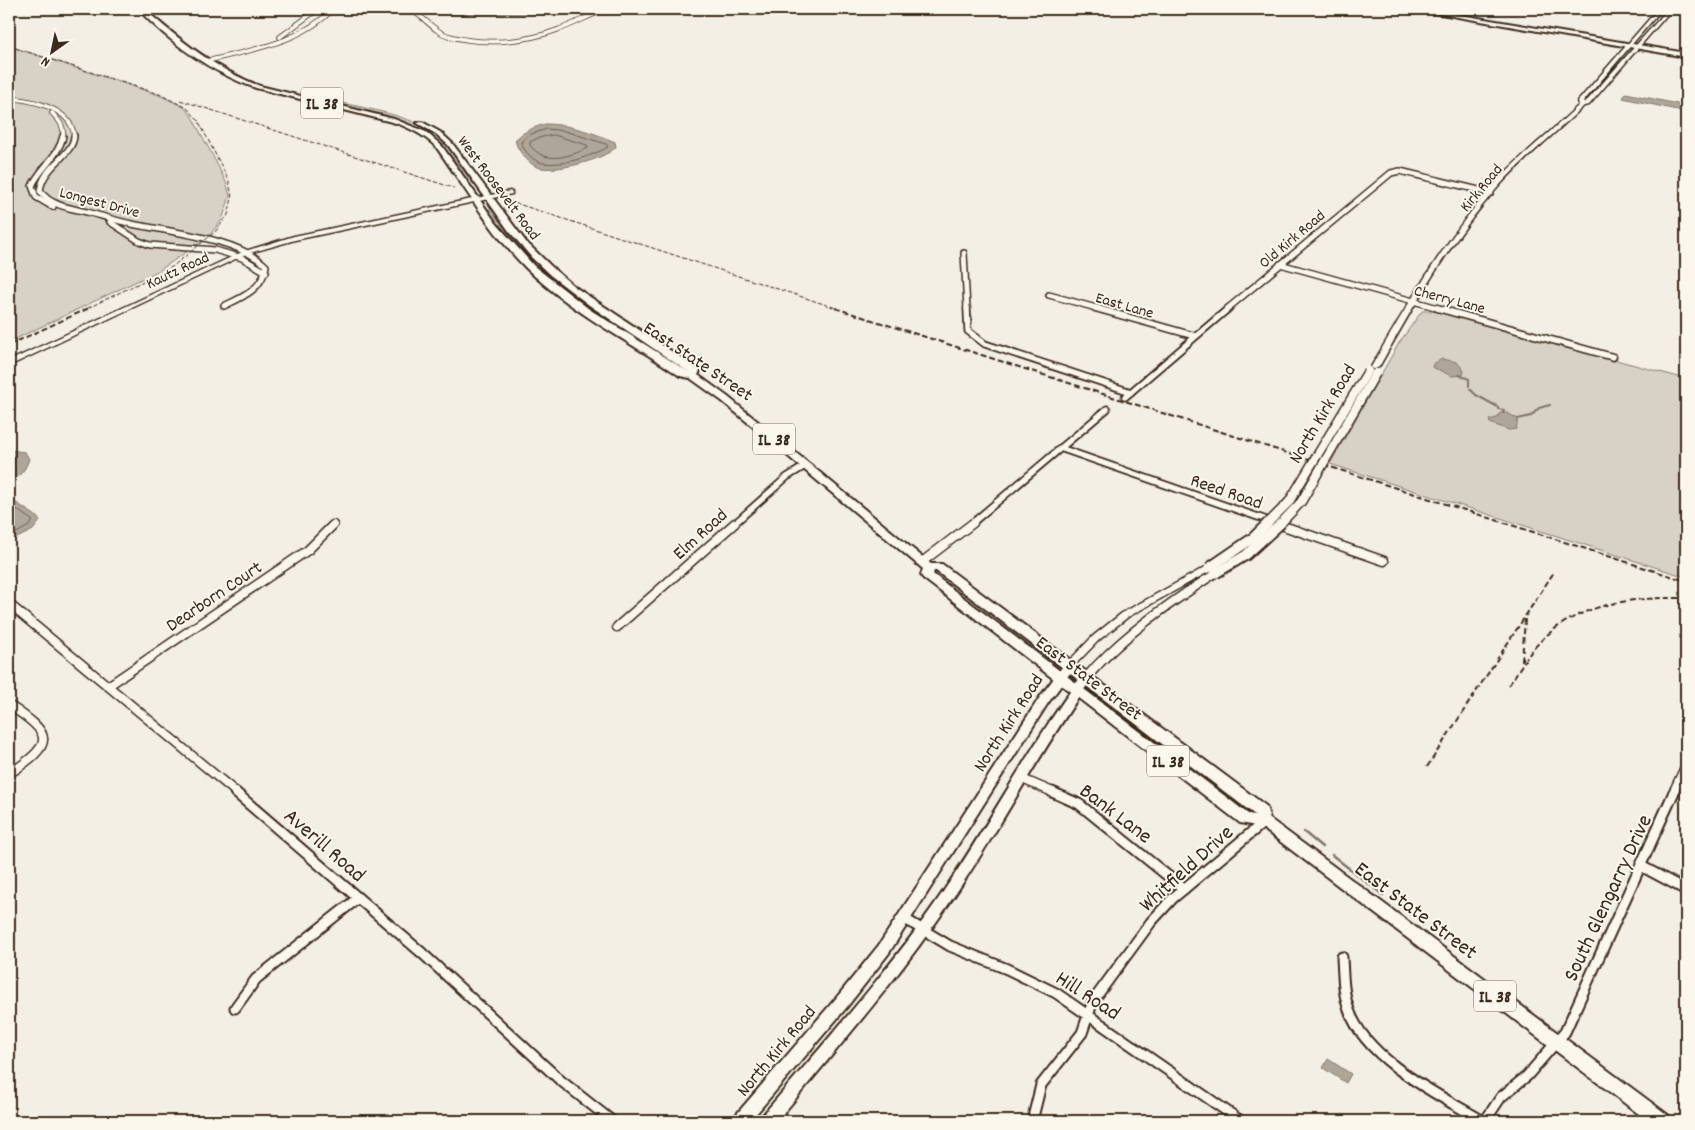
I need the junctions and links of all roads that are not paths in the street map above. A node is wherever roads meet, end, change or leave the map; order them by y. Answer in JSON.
{"nodes":[{"id":1,"x":141,"y":9,"type":"edge"},
{"id":2,"x":150,"y":9,"type":"edge"},
{"id":3,"x":318,"y":9,"type":"edge"},
{"id":4,"x":333,"y":9,"type":"edge"},
{"id":5,"x":408,"y":9,"type":"edge"},
{"id":6,"x":412,"y":9,"type":"edge"},
{"id":7,"x":610,"y":9,"type":"edge"},
{"id":8,"x":1418,"y":9,"type":"edge"},
{"id":9,"x":1430,"y":9,"type":"edge"},
{"id":10,"x":1660,"y":9,"type":"edge"},
{"id":11,"x":1670,"y":9,"type":"edge"},
{"id":12,"x":169,"y":23,"type":"dead end"},
{"id":13,"x":1630,"y":44,"type":"junction"},
{"id":14,"x":1640,"y":45,"type":"junction"},
{"id":15,"x":1686,"y":53,"type":"edge"},
{"id":16,"x":210,"y":57,"type":"junction"},
{"id":17,"x":224,"y":63,"type":"dead end"},
{"id":18,"x":231,"y":67,"type":"dead end"},
{"id":19,"x":9,"y":99,"type":"edge"},
{"id":20,"x":1582,"y":105,"type":"junction"},
{"id":21,"x":509,"y":191,"type":"dead end"},
{"id":22,"x":1490,"y":193,"type":"junction"},
{"id":23,"x":488,"y":196,"type":"junction"},
{"id":24,"x":476,"y":198,"type":"junction"},
{"id":25,"x":364,"y":222,"type":"joint"},
{"id":26,"x":201,"y":239,"type":"junction"},
{"id":27,"x":191,"y":247,"type":"junction"},
{"id":28,"x":244,"y":253,"type":"junction"},
{"id":29,"x":964,"y":253,"type":"dead end"},
{"id":30,"x":236,"y":256,"type":"junction"},
{"id":31,"x":1280,"y":264,"type":"junction"},
{"id":32,"x":266,"y":272,"type":"junction"},
{"id":33,"x":1050,"y":295,"type":"dead end"},
{"id":34,"x":1413,"y":302,"type":"junction"},
{"id":35,"x":224,"y":306,"type":"dead end"},
{"id":36,"x":1195,"y":336,"type":"junction"},
{"id":37,"x":1613,"y":357,"type":"dead end"},
{"id":38,"x":9,"y":364,"type":"edge"},
{"id":39,"x":1373,"y":371,"type":"joint"},
{"id":40,"x":693,"y":376,"type":"junction"},
{"id":41,"x":1131,"y":392,"type":"junction"},
{"id":42,"x":1125,"y":397,"type":"dead end"},
{"id":43,"x":1107,"y":409,"type":"dead end"},
{"id":44,"x":1060,"y":448,"type":"junction"},
{"id":45,"x":806,"y":466,"type":"junction"},
{"id":46,"x":333,"y":525,"type":"dead end"},
{"id":47,"x":1384,"y":561,"type":"dead end"},
{"id":48,"x":926,"y":565,"type":"junction"},
{"id":49,"x":1213,"y":571,"type":"junction"},
{"id":50,"x":9,"y":604,"type":"edge"},
{"id":51,"x":616,"y":628,"type":"dead end"},
{"id":52,"x":1069,"y":666,"type":"junction"},
{"id":53,"x":1059,"y":678,"type":"junction"},
{"id":54,"x":1086,"y":678,"type":"junction"},
{"id":55,"x":108,"y":686,"type":"junction"},
{"id":56,"x":1076,"y":691,"type":"junction"},
{"id":57,"x":9,"y":705,"type":"edge"},
{"id":58,"x":1686,"y":765,"type":"edge"},
{"id":59,"x":9,"y":774,"type":"edge"},
{"id":60,"x":1020,"y":778,"type":"junction"},
{"id":61,"x":1264,"y":822,"type":"junction"},
{"id":62,"x":1641,"y":866,"type":"junction"},
{"id":63,"x":1184,"y":889,"type":"junction"},
{"id":64,"x":1686,"y":890,"type":"edge"},
{"id":65,"x":358,"y":898,"type":"junction"},
{"id":66,"x":904,"y":919,"type":"junction"},
{"id":67,"x":923,"y":930,"type":"junction"},
{"id":68,"x":1342,"y":957,"type":"dead end"},
{"id":69,"x":235,"y":1008,"type":"dead end"},
{"id":70,"x":1088,"y":1015,"type":"junction"},
{"id":71,"x":1557,"y":1043,"type":"junction"},
{"id":72,"x":612,"y":1121,"type":"edge"},
{"id":73,"x":740,"y":1121,"type":"edge"},
{"id":74,"x":767,"y":1121,"type":"edge"},
{"id":75,"x":1032,"y":1121,"type":"edge"},
{"id":76,"x":1241,"y":1121,"type":"edge"},
{"id":77,"x":1484,"y":1121,"type":"edge"},
{"id":78,"x":1662,"y":1121,"type":"edge"}],
"edges":[{"from":1,"to":16,"type":"main road","name":"West Roosevelt Road","number":"IL 38"},
{"from":2,"to":12,"type":"main road"},
{"from":3,"to":16,"type":"street"},
{"from":4,"to":16,"type":"street"},
{"from":5,"to":6,"type":"street"},
{"from":6,"to":7,"type":"street"},
{"from":8,"to":13,"type":"main road"},
{"from":9,"to":13,"type":"main road"},
{"from":10,"to":13,"type":"street"},
{"from":11,"to":14,"type":"street"},
{"from":13,"to":14,"type":"main road"},
{"from":13,"to":20,"type":"street","name":"Kirk Road"},
{"from":14,"to":15,"type":"main road"},
{"from":14,"to":20,"type":"street"},
{"from":16,"to":17,"type":"main road","name":"West Roosevelt Road","number":"IL 38"},
{"from":16,"to":24,"type":"main road","name":"West Roosevelt Road","number":"IL 38"},
{"from":18,"to":23,"type":"main road","name":"West Roosevelt Road","number":"IL 38"},
{"from":19,"to":26,"type":"street","name":"Longest Drive"},
{"from":19,"to":27,"type":"street","name":"Longest Drive"},
{"from":20,"to":22,"type":"street","name":"Kirk Road"},
{"from":21,"to":23,"type":"street","name":"Kautz Road"},
{"from":22,"to":31,"type":"street","name":"Old Kirk Road"},
{"from":22,"to":34,"type":"street","name":"Kirk Road"},
{"from":23,"to":24,"type":"street","name":"Kautz Road"},
{"from":23,"to":40,"type":"main road","name":"West Roosevelt Road","number":"IL 38"},
{"from":24,"to":25,"type":"street","name":"Kautz Road"},
{"from":24,"to":40,"type":"main road","name":"East State Street","number":"IL 38"},
{"from":25,"to":28,"type":"street","name":"Kautz Road"},
{"from":26,"to":27,"type":"street"},
{"from":26,"to":28,"type":"street","name":"Longest Drive"},
{"from":27,"to":30,"type":"street","name":"Longest Drive"},
{"from":28,"to":30,"type":"street","name":"Kautz Road"},
{"from":28,"to":32,"type":"street","name":"Longest Drive"},
{"from":29,"to":41,"type":"street"},
{"from":30,"to":32,"type":"street","name":"Longest Drive"},
{"from":30,"to":38,"type":"street","name":"Kautz Road"},
{"from":31,"to":34,"type":"street","name":"Cherry Lane"},
{"from":31,"to":36,"type":"street","name":"Old Kirk Road"},
{"from":32,"to":35,"type":"street"},
{"from":33,"to":36,"type":"street","name":"East Lane"},
{"from":34,"to":37,"type":"street","name":"Cherry Lane"},
{"from":34,"to":39,"type":"street","name":"Kirk Road"},
{"from":36,"to":41,"type":"street","name":"Old Kirk Road"},
{"from":39,"to":49,"type":"street","name":"North Kirk Road","bridge":true},
{"from":40,"to":45,"type":"main road","name":"East State Street","number":"IL 38"},
{"from":41,"to":42,"type":"street","name":"Old Kirk Road"},
{"from":43,"to":44,"type":"street"},
{"from":44,"to":47,"type":"street","name":"Reed Road"},
{"from":44,"to":48,"type":"street"},
{"from":45,"to":48,"type":"main road","name":"East State Street","number":"IL 38"},
{"from":45,"to":51,"type":"street","name":"Elm Road"},
{"from":46,"to":55,"type":"street","name":"Dearborn Court"},
{"from":48,"to":52,"type":"main road","name":"East State Street","number":"IL 38"},
{"from":48,"to":53,"type":"main road","name":"East State Street","number":"IL 38"},
{"from":49,"to":52,"type":"street","name":"North Kirk Road"},
{"from":49,"to":54,"type":"street","name":"North Kirk Road"},
{"from":50,"to":55,"type":"street","name":"Averill Road"},
{"from":52,"to":53,"type":"main road","name":"North Kirk Road"},
{"from":52,"to":54,"type":"main road","name":"East State Street","number":"IL 38"},
{"from":53,"to":56,"type":"main road","name":"East State Street","number":"IL 38"},
{"from":53,"to":66,"type":"main road","name":"North Kirk Road"},
{"from":54,"to":56,"type":"main road","name":"North Kirk Road"},
{"from":54,"to":61,"type":"main road","name":"East State Street","number":"IL 38"},
{"from":55,"to":65,"type":"street","name":"Averill Road"},
{"from":56,"to":60,"type":"main road","name":"North Kirk Road"},
{"from":56,"to":61,"type":"main road","name":"East State Street","number":"IL 38"},
{"from":57,"to":59,"type":"street"},
{"from":58,"to":62,"type":"street","name":"South Glengarry Drive"},
{"from":60,"to":63,"type":"street","name":"Bank Lane"},
{"from":60,"to":67,"type":"main road","name":"North Kirk Road"},
{"from":61,"to":63,"type":"street","name":"Whitfield Drive"},
{"from":61,"to":71,"type":"main road","name":"East State Street","number":"IL 38"},
{"from":62,"to":64,"type":"street"},
{"from":62,"to":71,"type":"street","name":"South Glengarry Drive"},
{"from":63,"to":70,"type":"street","name":"Whitfield Drive"},
{"from":65,"to":69,"type":"street"},
{"from":65,"to":72,"type":"street","name":"Averill Road"},
{"from":66,"to":67,"type":"street","name":"Hill Road"},
{"from":66,"to":73,"type":"main road","name":"North Kirk Road"},
{"from":67,"to":70,"type":"street","name":"Hill Road"},
{"from":67,"to":74,"type":"main road","name":"North Kirk Road"},
{"from":68,"to":77,"type":"street"},
{"from":70,"to":75,"type":"street","name":"Whitfield Drive"},
{"from":70,"to":76,"type":"street","name":"Hill Road"},
{"from":71,"to":77,"type":"street","name":"South Glengarry Drive"},
{"from":71,"to":78,"type":"main road","name":"East State Street","number":"IL 38"}]}
